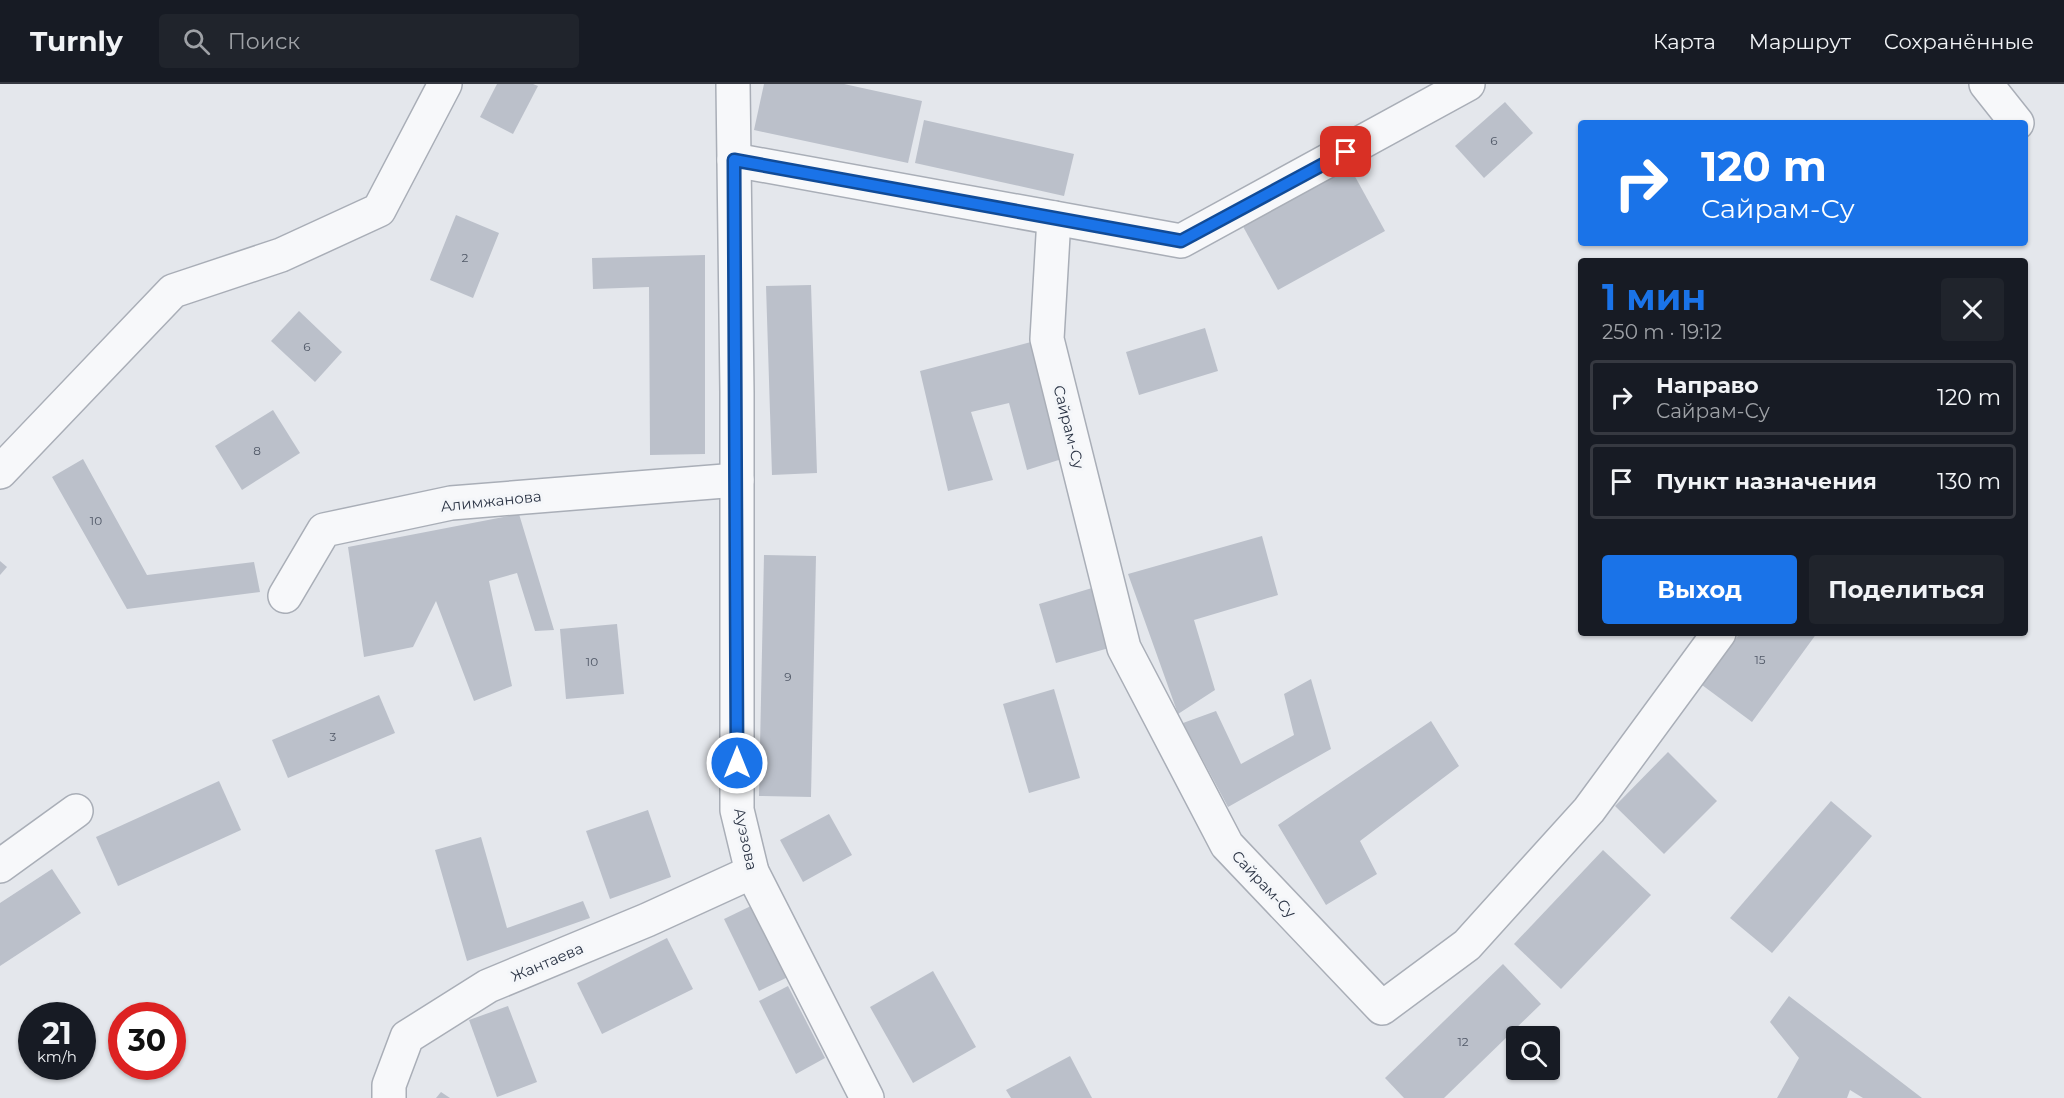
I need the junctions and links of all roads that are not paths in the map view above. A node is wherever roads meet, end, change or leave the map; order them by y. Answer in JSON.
{"nodes":[{"id":1,"x":445,"y":84,"type":"edge"},
{"id":2,"x":733,"y":84,"type":"edge"},
{"id":3,"x":1468,"y":84,"type":"edge"},
{"id":4,"x":1986,"y":84,"type":"edge"},
{"id":5,"x":2015,"y":120,"type":"edge"},
{"id":6,"x":734,"y":160,"type":"junction"},
{"id":7,"x":1054,"y":218,"type":"junction"},
{"id":8,"x":0,"y":472,"type":"edge"},
{"id":9,"x":737,"y":480,"type":"junction"},
{"id":10,"x":285,"y":596,"type":"dead end"},
{"id":11,"x":1717,"y":636,"type":"edge"},
{"id":12,"x":76,"y":811,"type":"dead end"},
{"id":13,"x":0,"y":866,"type":"edge"},
{"id":14,"x":752,"y":872,"type":"junction"},
{"id":15,"x":388,"y":1098,"type":"edge"},
{"id":16,"x":867,"y":1098,"type":"edge"}],
"edges":[{"from":1,"to":8,"type":"street"},
{"from":2,"to":6,"type":"street","name":"Ауэзова"},
{"from":3,"to":7,"type":"street"},
{"from":4,"to":5,"type":"street"},
{"from":6,"to":7,"type":"street"},
{"from":6,"to":9,"type":"street","name":"Ауэзова"},
{"from":7,"to":11,"type":"street","name":"Сайрам-Су"},
{"from":9,"to":10,"type":"street","name":"Алимжанова"},
{"from":9,"to":14,"type":"street","name":"Ауэзова"},
{"from":12,"to":13,"type":"street"},
{"from":14,"to":15,"type":"street","name":"Жантаева"},
{"from":14,"to":16,"type":"street","name":"Ауэзова"}]}
